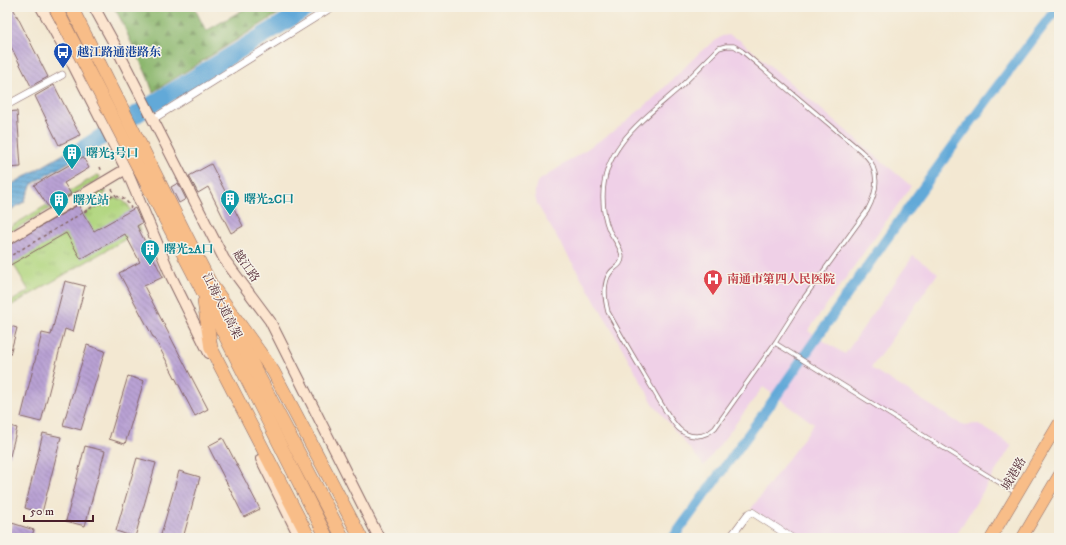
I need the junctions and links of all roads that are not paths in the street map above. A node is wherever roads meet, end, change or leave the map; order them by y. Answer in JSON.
{"nodes":[{"id":1,"x":41,"y":7,"type":"edge"},
{"id":2,"x":55,"y":7,"type":"edge"},
{"id":3,"x":71,"y":7,"type":"edge"},
{"id":4,"x":94,"y":7,"type":"edge"},
{"id":5,"x":332,"y":7,"type":"edge"},
{"id":6,"x":62,"y":75,"type":"dead end"},
{"id":7,"x":7,"y":104,"type":"edge"},
{"id":8,"x":153,"y":119,"type":"junction"},
{"id":9,"x":126,"y":169,"type":"junction"},
{"id":10,"x":7,"y":240,"type":"edge"},
{"id":11,"x":205,"y":286,"type":"junction"},
{"id":12,"x":775,"y":343,"type":"junction"},
{"id":13,"x":1059,"y":423,"type":"edge"},
{"id":14,"x":1059,"y":475,"type":"edge"},
{"id":15,"x":1017,"y":493,"type":"junction"},
{"id":16,"x":300,"y":538,"type":"edge"},
{"id":17,"x":309,"y":538,"type":"edge"},
{"id":18,"x":327,"y":538,"type":"edge"},
{"id":19,"x":343,"y":538,"type":"edge"},
{"id":20,"x":361,"y":538,"type":"edge"},
{"id":21,"x":379,"y":538,"type":"edge"},
{"id":22,"x":730,"y":538,"type":"edge"},
{"id":23,"x":792,"y":538,"type":"edge"},
{"id":24,"x":991,"y":538,"type":"edge"},
{"id":25,"x":1022,"y":538,"type":"edge"}],
"edges":[{"from":1,"to":9,"type":"main road"},
{"from":2,"to":11,"type":"highway","name":"江海大道高架","bridge":true},
{"from":3,"to":11,"type":"highway","name":"江海大道高架","bridge":true},
{"from":4,"to":8,"type":"main road","name":"越江路"},
{"from":5,"to":8,"type":"street"},
{"from":6,"to":7,"type":"street"},
{"from":8,"to":21,"type":"main road","name":"越江路"},
{"from":9,"to":10,"type":"main road"},
{"from":9,"to":16,"type":"main road"},
{"from":11,"to":17,"type":"highway"},
{"from":11,"to":18,"type":"highway","name":"江海大道高架"},
{"from":11,"to":19,"type":"highway","name":"江海大道高架"},
{"from":11,"to":20,"type":"highway"},
{"from":12,"to":12,"type":"lane"},
{"from":12,"to":15,"type":"lane"},
{"from":13,"to":15,"type":"main road","name":"城港路"},
{"from":14,"to":25,"type":"main road"},
{"from":15,"to":24,"type":"main road","name":"城港路"},
{"from":22,"to":23,"type":"street"}]}
